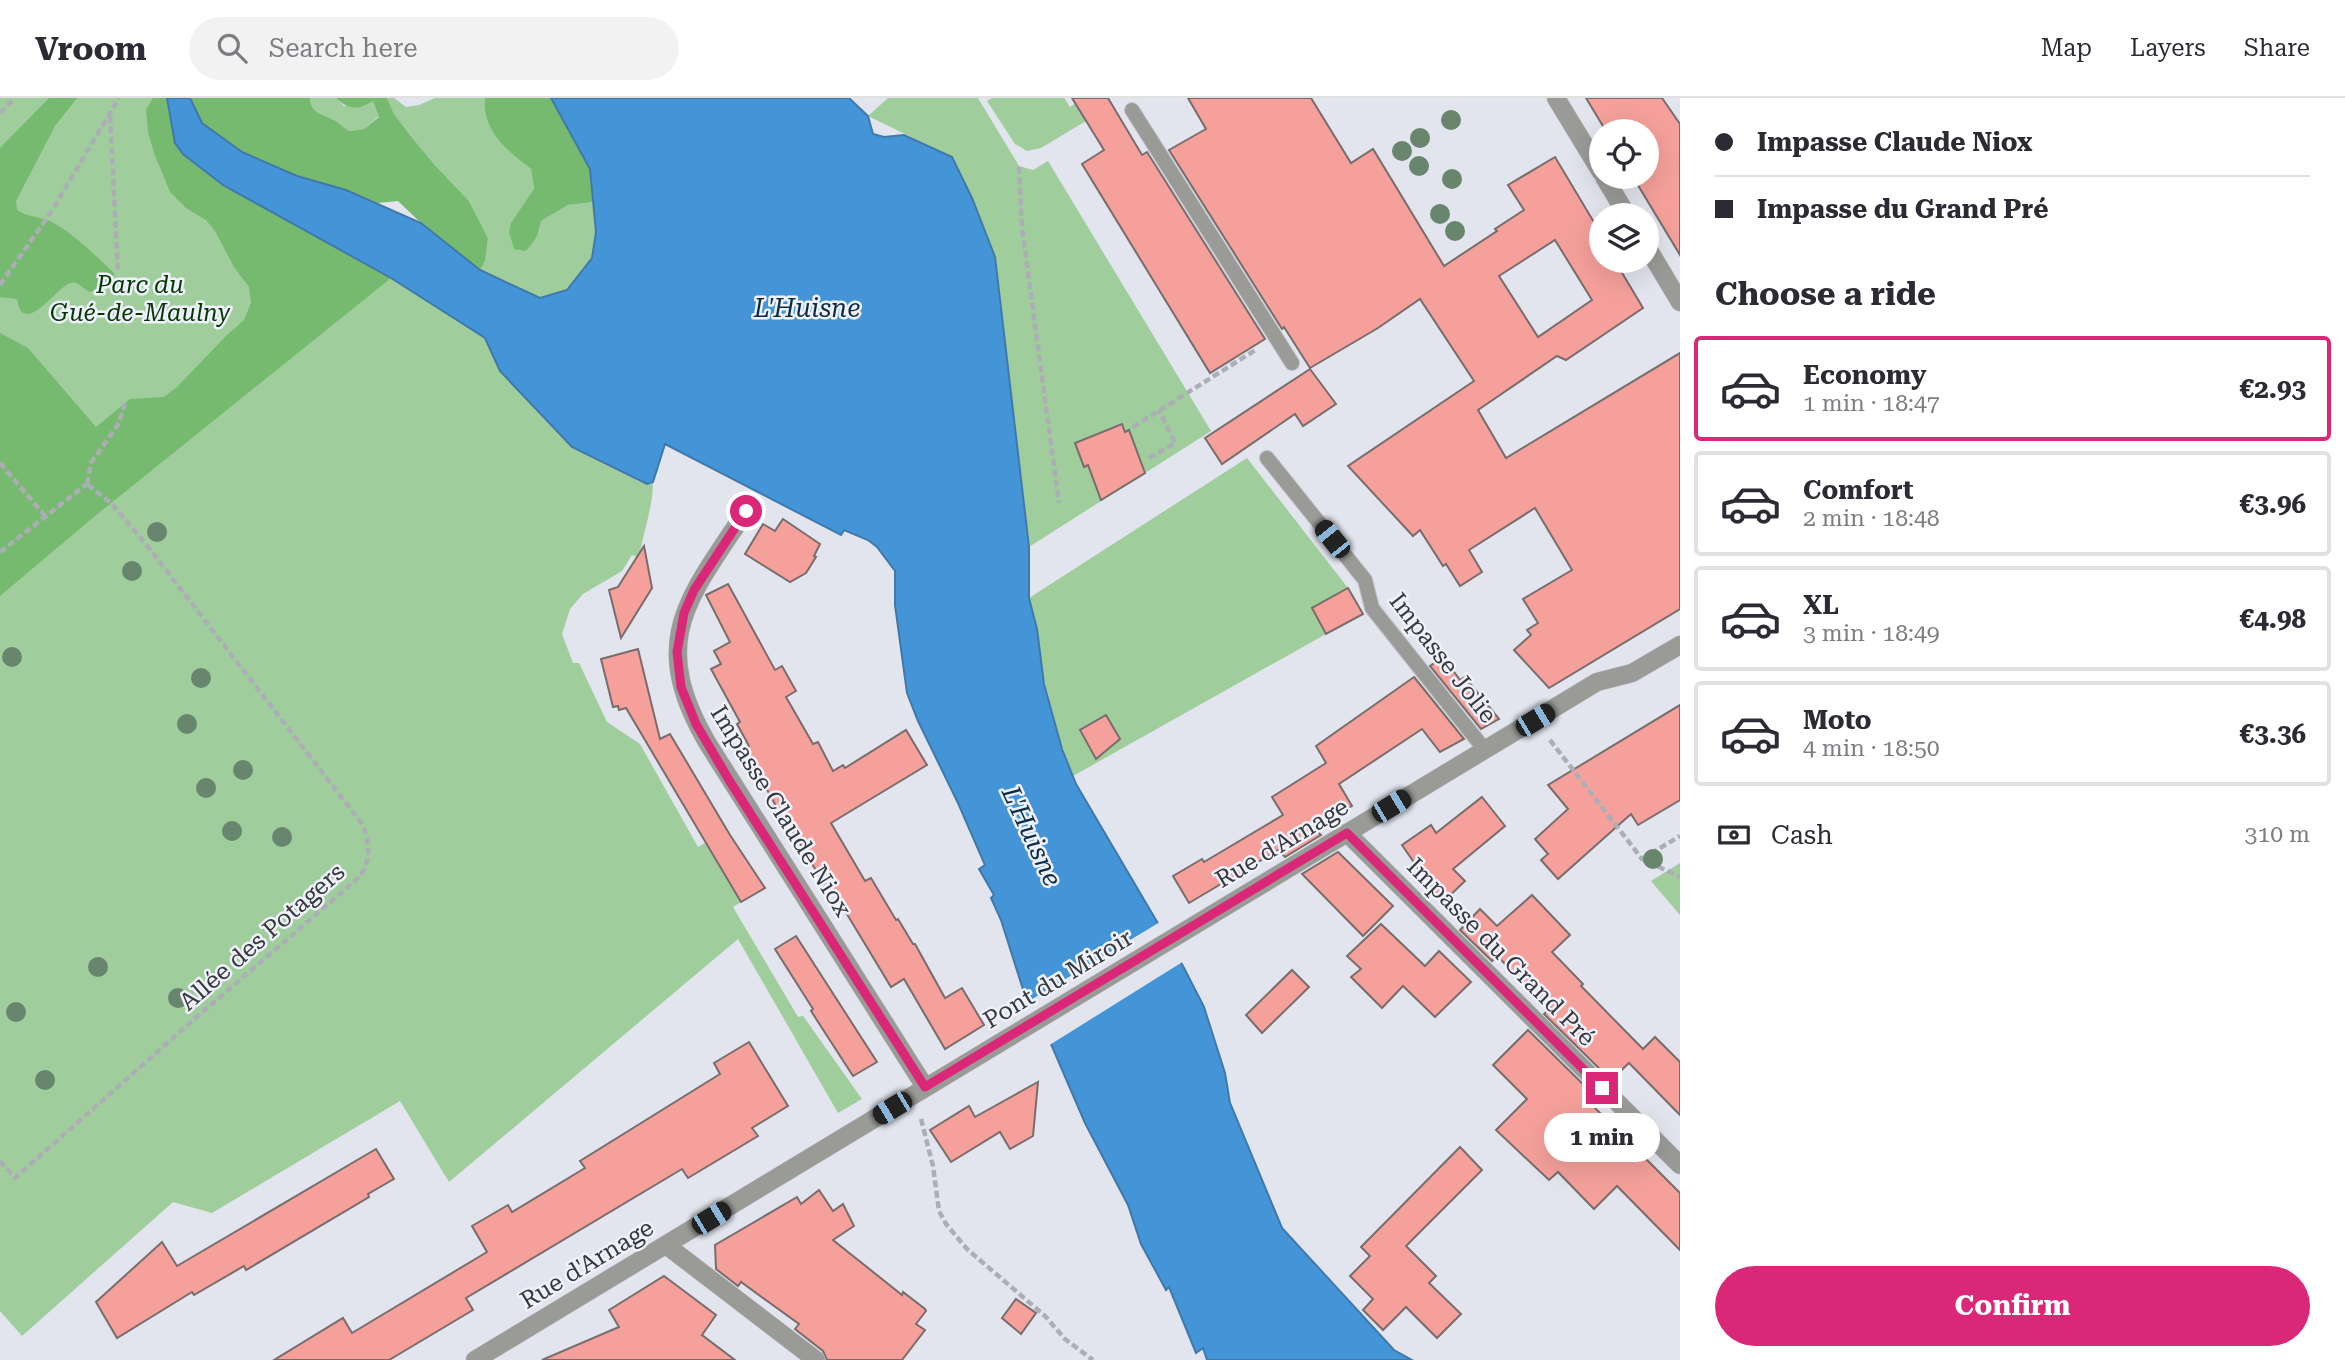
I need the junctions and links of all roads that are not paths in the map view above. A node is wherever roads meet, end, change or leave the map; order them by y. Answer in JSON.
{"nodes":[{"id":1,"x":1556,"y":98,"type":"edge"},
{"id":2,"x":1132,"y":110,"type":"dead end"},
{"id":3,"x":1589,"y":152,"type":"edge"},
{"id":4,"x":1659,"y":267,"type":"edge"},
{"id":5,"x":1680,"y":302,"type":"edge"},
{"id":6,"x":1292,"y":363,"type":"dead end"},
{"id":7,"x":1267,"y":458,"type":"dead end"},
{"id":8,"x":746,"y":511,"type":"dead end"},
{"id":9,"x":1680,"y":645,"type":"edge"},
{"id":10,"x":1485,"y":750,"type":"junction"},
{"id":11,"x":1347,"y":833,"type":"junction"},
{"id":12,"x":1202,"y":921,"type":"joint"},
{"id":13,"x":926,"y":1087,"type":"junction"},
{"id":14,"x":1680,"y":1165,"type":"edge"},
{"id":15,"x":666,"y":1245,"type":"junction"},
{"id":16,"x":475,"y":1360,"type":"edge"},
{"id":17,"x":816,"y":1360,"type":"edge"}],
"edges":[{"from":1,"to":3,"type":"street"},
{"from":2,"to":6,"type":"lane"},
{"from":4,"to":5,"type":"street"},
{"from":7,"to":10,"type":"lane","name":"Impasse Jolie"},
{"from":8,"to":13,"type":"street","name":"Impasse Claude Niox"},
{"from":9,"to":10,"type":"street","name":"Rue d'Arnage"},
{"from":10,"to":11,"type":"street","name":"Rue d'Arnage"},
{"from":11,"to":12,"type":"street","name":"Rue d'Arnage"},
{"from":11,"to":14,"type":"street","name":"Impasse du Grand Pré"},
{"from":12,"to":13,"type":"street","name":"Pont du Miroir"},
{"from":13,"to":15,"type":"street","name":"Rue d'Arnage"},
{"from":15,"to":16,"type":"street","name":"Rue d'Arnage"},
{"from":15,"to":17,"type":"street"}]}
